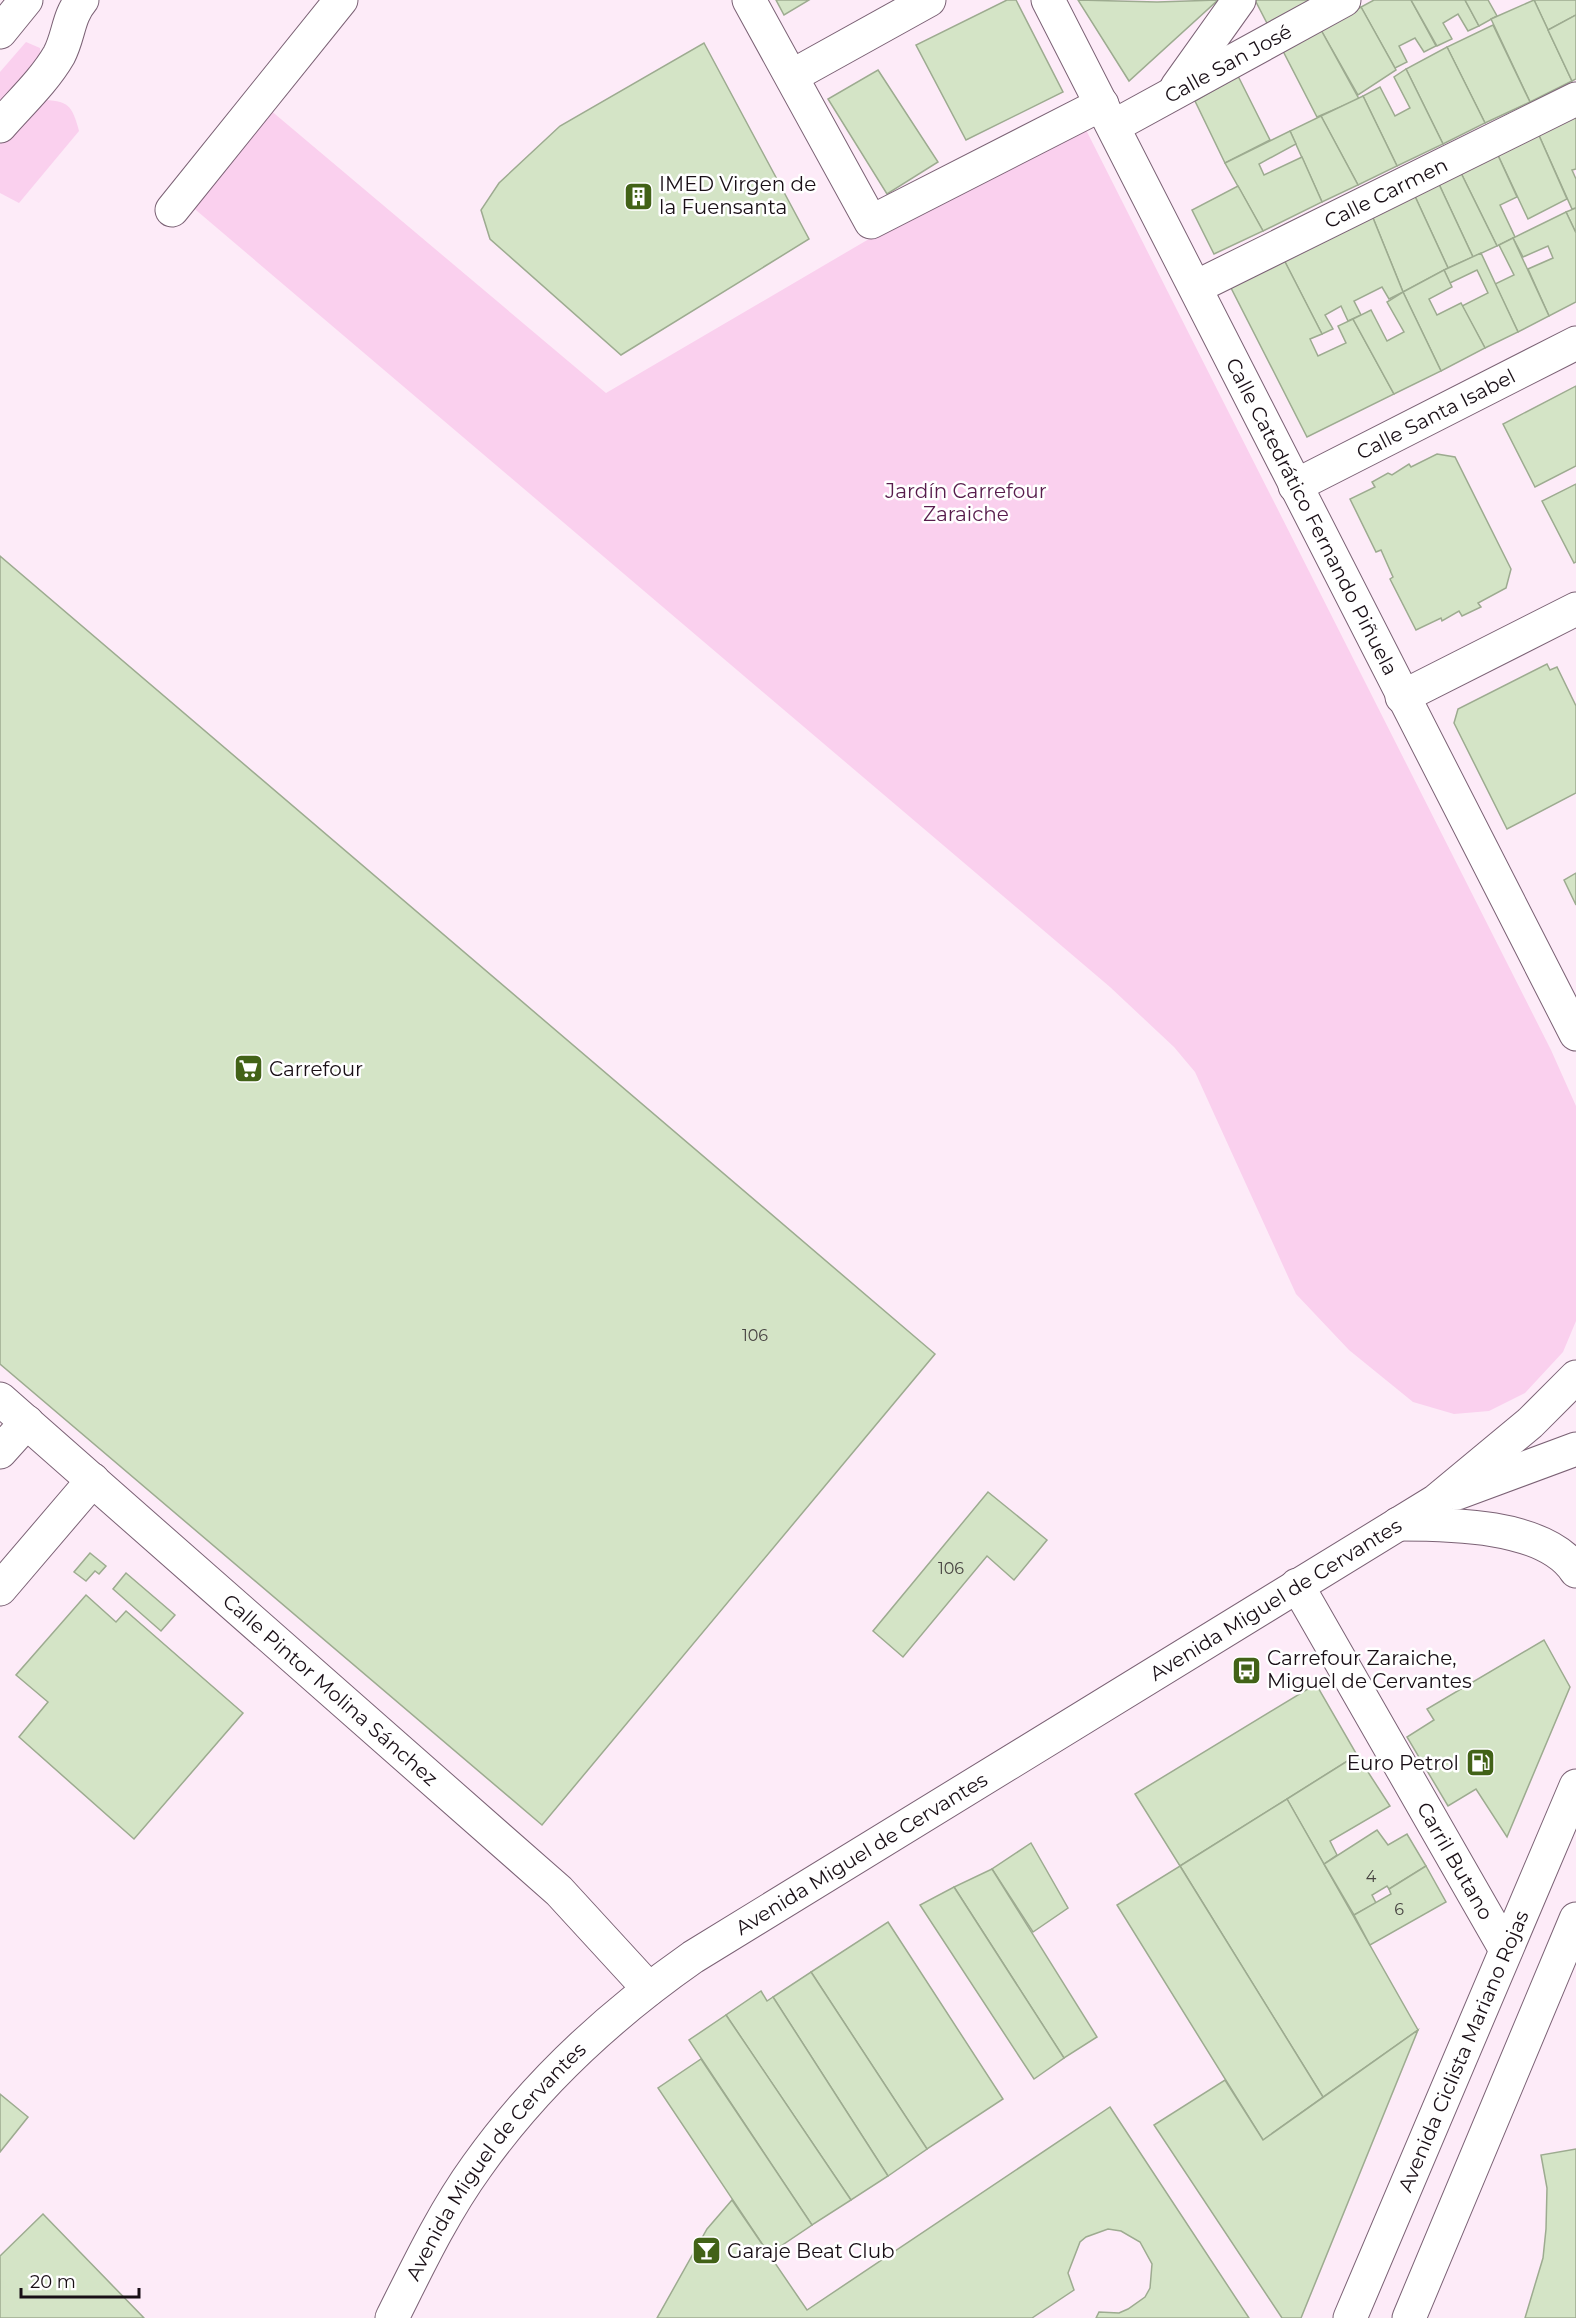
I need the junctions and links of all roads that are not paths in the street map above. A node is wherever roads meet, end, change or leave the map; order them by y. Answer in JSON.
{"nodes":[{"id":1,"x":26,"y":0,"type":"edge"},
{"id":2,"x":82,"y":0,"type":"edge"},
{"id":3,"x":341,"y":0,"type":"edge"},
{"id":4,"x":749,"y":0,"type":"edge"},
{"id":5,"x":928,"y":0,"type":"edge"},
{"id":6,"x":1048,"y":0,"type":"edge"},
{"id":7,"x":1239,"y":0,"type":"edge"},
{"id":8,"x":1344,"y":0,"type":"edge"},
{"id":9,"x":0,"y":32,"type":"edge"},
{"id":10,"x":792,"y":76,"type":"junction"},
{"id":11,"x":1172,"y":94,"type":"junction"},
{"id":12,"x":1576,"y":99,"type":"edge"},
{"id":13,"x":1108,"y":115,"type":"junction"},
{"id":14,"x":0,"y":126,"type":"edge"},
{"id":15,"x":172,"y":210,"type":"dead end"},
{"id":16,"x":1196,"y":287,"type":"junction"},
{"id":17,"x":1576,"y":343,"type":"edge"},
{"id":18,"x":1295,"y":486,"type":"junction"},
{"id":19,"x":1576,"y":609,"type":"edge"},
{"id":20,"x":1402,"y":697,"type":"junction"},
{"id":21,"x":1576,"y":1034,"type":"edge"},
{"id":22,"x":1576,"y":1377,"type":"edge"},
{"id":23,"x":0,"y":1399,"type":"edge"},
{"id":24,"x":27,"y":1422,"type":"junction"},
{"id":25,"x":1576,"y":1449,"type":"edge"},
{"id":26,"x":0,"y":1452,"type":"edge"},
{"id":27,"x":93,"y":1480,"type":"junction"},
{"id":28,"x":1436,"y":1501,"type":"junction"},
{"id":29,"x":1398,"y":1524,"type":"junction"},
{"id":30,"x":1576,"y":1571,"type":"edge"},
{"id":31,"x":1297,"y":1585,"type":"junction"},
{"id":32,"x":0,"y":1589,"type":"edge"},
{"id":33,"x":1576,"y":1785,"type":"edge"},
{"id":34,"x":1576,"y":1919,"type":"edge"},
{"id":35,"x":1506,"y":1950,"type":"junction"},
{"id":36,"x":650,"y":1989,"type":"junction"},
{"id":37,"x":392,"y":2318,"type":"edge"},
{"id":38,"x":1350,"y":2318,"type":"edge"},
{"id":39,"x":1409,"y":2318,"type":"edge"}],
"edges":[{"from":1,"to":9,"type":"street"},
{"from":2,"to":14,"type":"street"},
{"from":3,"to":15,"type":"street"},
{"from":4,"to":10,"type":"street"},
{"from":5,"to":10,"type":"street"},
{"from":6,"to":13,"type":"street","name":"Calle Catedrático Fernando Piñuela"},
{"from":7,"to":11,"type":"street"},
{"from":8,"to":11,"type":"street","name":"Calle San José"},
{"from":10,"to":13,"type":"street","name":"Calle San José"},
{"from":11,"to":13,"type":"street","name":"Calle San José"},
{"from":12,"to":16,"type":"street","name":"Calle Carmen"},
{"from":13,"to":16,"type":"street","name":"Calle Catedrático Fernando Piñuela"},
{"from":16,"to":18,"type":"street","name":"Calle Catedrático Fernando Piñuela"},
{"from":17,"to":18,"type":"street","name":"Calle Santa Isabel"},
{"from":18,"to":20,"type":"street","name":"Calle Catedrático Fernando Piñuela"},
{"from":19,"to":20,"type":"street"},
{"from":20,"to":21,"type":"street","name":"Calle Catedrático Fernando Piñuela"},
{"from":22,"to":28,"type":"street","name":"Avenida Miguel de Cervantes"},
{"from":23,"to":24,"type":"street","name":"Calle Pintor Molina Sánchez"},
{"from":24,"to":26,"type":"street"},
{"from":24,"to":27,"type":"street","name":"Calle Pintor Molina Sánchez"},
{"from":25,"to":28,"type":"street","name":"Avenida Miguel de Cervantes"},
{"from":27,"to":32,"type":"street"},
{"from":27,"to":36,"type":"street","name":"Calle Pintor Molina Sánchez"},
{"from":28,"to":29,"type":"street","name":"Avenida Miguel de Cervantes"},
{"from":29,"to":30,"type":"street"},
{"from":29,"to":31,"type":"street","name":"Avenida Miguel de Cervantes"},
{"from":31,"to":35,"type":"street","name":"Carril Butano"},
{"from":31,"to":36,"type":"street","name":"Avenida Miguel de Cervantes"},
{"from":33,"to":35,"type":"street","name":"Avenida Ciclista Mariano Rojas"},
{"from":34,"to":39,"type":"street"},
{"from":35,"to":38,"type":"street","name":"Avenida Ciclista Mariano Rojas"},
{"from":36,"to":37,"type":"street","name":"Avenida Miguel de Cervantes"}]}
